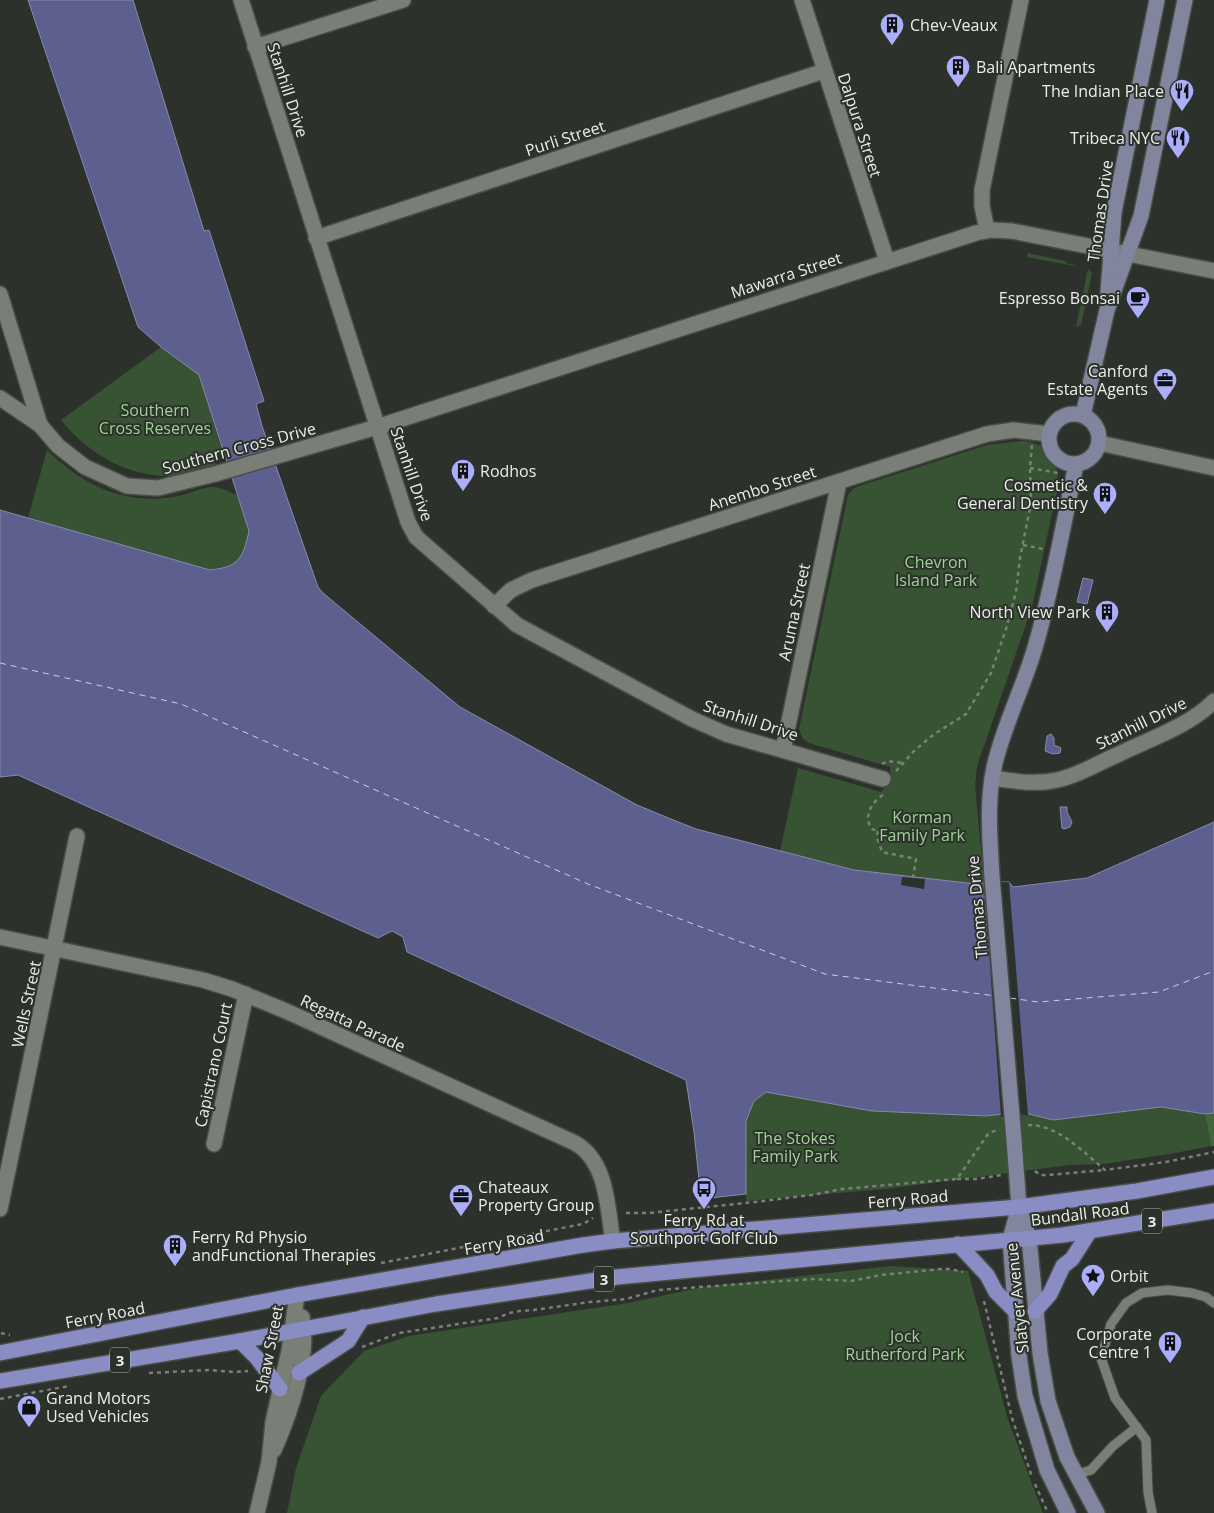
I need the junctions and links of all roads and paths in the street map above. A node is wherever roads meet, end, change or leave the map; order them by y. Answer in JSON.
{"nodes":[{"id":1,"x":240,"y":0,"type":"edge"},
{"id":2,"x":403,"y":0,"type":"edge"},
{"id":3,"x":802,"y":0,"type":"edge"},
{"id":4,"x":1021,"y":0,"type":"edge"},
{"id":5,"x":1157,"y":0,"type":"edge"},
{"id":6,"x":1185,"y":0,"type":"edge"},
{"id":7,"x":256,"y":47,"type":"junction"},
{"id":8,"x":824,"y":71,"type":"junction"},
{"id":9,"x":1114,"y":212,"type":"junction"},
{"id":10,"x":1141,"y":216,"type":"junction"},
{"id":11,"x":987,"y":230,"type":"junction"},
{"id":12,"x":316,"y":238,"type":"junction"},
{"id":13,"x":1110,"y":250,"type":"junction"},
{"id":14,"x":1129,"y":253,"type":"junction"},
{"id":15,"x":887,"y":261,"type":"junction"},
{"id":16,"x":1214,"y":271,"type":"edge"},
{"id":17,"x":0,"y":294,"type":"edge"},
{"id":18,"x":1107,"y":310,"type":"junction"},
{"id":19,"x":0,"y":398,"type":"edge"},
{"id":20,"x":1083,"y":416,"type":"junction"},
{"id":21,"x":40,"y":425,"type":"junction"},
{"id":22,"x":377,"y":427,"type":"junction"},
{"id":23,"x":1049,"y":434,"type":"junction"},
{"id":24,"x":1099,"y":443,"type":"junction"},
{"id":25,"x":1033,"y":444,"type":"dead end"},
{"id":26,"x":1076,"y":465,"type":"junction"},
{"id":27,"x":1030,"y":468,"type":"junction"},
{"id":28,"x":1214,"y":468,"type":"edge"},
{"id":29,"x":1058,"y":473,"type":"dead end"},
{"id":30,"x":839,"y":482,"type":"junction"},
{"id":31,"x":1023,"y":545,"type":"junction"},
{"id":32,"x":1044,"y":550,"type":"dead end"},
{"id":33,"x":494,"y":606,"type":"junction"},
{"id":34,"x":1214,"y":701,"type":"edge"},
{"id":35,"x":783,"y":750,"type":"junction"},
{"id":36,"x":992,"y":778,"type":"junction"},
{"id":37,"x":888,"y":783,"type":"junction"},
{"id":38,"x":878,"y":831,"type":"junction"},
{"id":39,"x":885,"y":833,"type":"dead end"},
{"id":40,"x":78,"y":836,"type":"dead end"},
{"id":41,"x":913,"y":878,"type":"dead end"},
{"id":42,"x":0,"y":937,"type":"edge"},
{"id":43,"x":55,"y":949,"type":"junction"},
{"id":44,"x":246,"y":994,"type":"junction"},
{"id":45,"x":1028,"y":1125,"type":"dead end"},
{"id":46,"x":1002,"y":1128,"type":"dead end"},
{"id":47,"x":214,"y":1144,"type":"dead end"},
{"id":48,"x":1214,"y":1152,"type":"edge"},
{"id":49,"x":1105,"y":1170,"type":"junction"},
{"id":50,"x":1035,"y":1172,"type":"dead end"},
{"id":51,"x":1004,"y":1175,"type":"dead end"},
{"id":52,"x":1214,"y":1177,"type":"edge"},
{"id":53,"x":957,"y":1179,"type":"junction"},
{"id":54,"x":1019,"y":1206,"type":"junction"},
{"id":55,"x":0,"y":1209,"type":"edge"},
{"id":56,"x":1214,"y":1211,"type":"edge"},
{"id":57,"x":626,"y":1213,"type":"dead end"},
{"id":58,"x":1090,"y":1231,"type":"junction"},
{"id":59,"x":1029,"y":1238,"type":"junction"},
{"id":60,"x":1010,"y":1240,"type":"junction"},
{"id":61,"x":613,"y":1241,"type":"junction"},
{"id":62,"x":958,"y":1244,"type":"junction"},
{"id":63,"x":964,"y":1273,"type":"dead end"},
{"id":64,"x":982,"y":1293,"type":"dead end"},
{"id":65,"x":297,"y":1295,"type":"junction"},
{"id":66,"x":1214,"y":1303,"type":"edge"},
{"id":67,"x":1016,"y":1312,"type":"junction"},
{"id":68,"x":1035,"y":1312,"type":"junction"},
{"id":69,"x":362,"y":1317,"type":"junction"},
{"id":70,"x":298,"y":1330,"type":"junction"},
{"id":71,"x":240,"y":1340,"type":"junction"},
{"id":72,"x":360,"y":1348,"type":"dead end"},
{"id":73,"x":1,"y":1351,"type":"edge"},
{"id":74,"x":249,"y":1371,"type":"dead end"},
{"id":75,"x":299,"y":1373,"type":"junction"},
{"id":76,"x":140,"y":1374,"type":"dead end"},
{"id":77,"x":0,"y":1380,"type":"edge"},
{"id":78,"x":75,"y":1385,"type":"dead end"},
{"id":79,"x":280,"y":1389,"type":"junction"},
{"id":80,"x":0,"y":1399,"type":"edge"},
{"id":81,"x":1137,"y":1427,"type":"junction"},
{"id":82,"x":269,"y":1462,"type":"junction"},
{"id":83,"x":1075,"y":1475,"type":"junction"},
{"id":84,"x":257,"y":1513,"type":"edge"},
{"id":85,"x":1048,"y":1513,"type":"edge"},
{"id":86,"x":1068,"y":1513,"type":"edge"},
{"id":87,"x":1097,"y":1513,"type":"edge"},
{"id":88,"x":1152,"y":1513,"type":"edge"}],
"edges":[{"from":1,"to":7,"type":"street","name":"Stanhill Drive"},
{"from":2,"to":7,"type":"street"},
{"from":3,"to":8,"type":"street","name":"Dalpura Street"},
{"from":4,"to":11,"type":"street"},
{"from":5,"to":9,"type":"main road","name":"Thomas Drive"},
{"from":6,"to":10,"type":"main road","name":"Thomas Drive"},
{"from":7,"to":12,"type":"street","name":"Stanhill Drive"},
{"from":8,"to":12,"type":"street","name":"Purli Street"},
{"from":8,"to":15,"type":"street","name":"Dalpura Street"},
{"from":9,"to":10,"type":"main road"},
{"from":9,"to":13,"type":"main road","name":"Thomas Drive"},
{"from":10,"to":14,"type":"main road","name":"Thomas Drive"},
{"from":11,"to":13,"type":"street","name":"Mawarra Street"},
{"from":11,"to":15,"type":"street","name":"Mawarra Street"},
{"from":12,"to":22,"type":"street","name":"Stanhill Drive"},
{"from":13,"to":14,"type":"street","name":"Mawarra Street"},
{"from":13,"to":18,"type":"main road","name":"Thomas Drive"},
{"from":14,"to":16,"type":"street","name":"Mawarra Street"},
{"from":14,"to":18,"type":"main road","name":"Thomas Drive"},
{"from":15,"to":22,"type":"street","name":"Mawarra Street"},
{"from":17,"to":21,"type":"street","name":"Southern Cross Drive"},
{"from":18,"to":20,"type":"main road","name":"Thomas Drive"},
{"from":19,"to":21,"type":"street","name":"Southern Cross Drive"},
{"from":20,"to":23,"type":"main road"},
{"from":20,"to":24,"type":"main road"},
{"from":21,"to":22,"type":"street","name":"Southern Cross Drive"},
{"from":22,"to":33,"type":"street","name":"Stanhill Drive"},
{"from":23,"to":26,"type":"main road"},
{"from":23,"to":30,"type":"street","name":"Anembo Street"},
{"from":24,"to":26,"type":"main road"},
{"from":24,"to":28,"type":"street"},
{"from":25,"to":27,"type":"path"},
{"from":26,"to":36,"type":"main road","name":"Thomas Drive"},
{"from":27,"to":29,"type":"path"},
{"from":27,"to":31,"type":"path"},
{"from":30,"to":33,"type":"street","name":"Anembo Street"},
{"from":30,"to":35,"type":"street","name":"Aruma Street"},
{"from":31,"to":32,"type":"path"},
{"from":31,"to":37,"type":"path"},
{"from":33,"to":35,"type":"street","name":"Stanhill Drive"},
{"from":34,"to":36,"type":"street","name":"Stanhill Drive"},
{"from":35,"to":37,"type":"street","name":"Stanhill Drive"},
{"from":36,"to":54,"type":"main road","name":"Thomas Drive","bridge":true},
{"from":37,"to":38,"type":"path"},
{"from":38,"to":39,"type":"path"},
{"from":38,"to":41,"type":"path"},
{"from":40,"to":43,"type":"street","name":"Wells Street"},
{"from":42,"to":43,"type":"street","name":"Regatta Parade"},
{"from":43,"to":44,"type":"street","name":"Regatta Parade"},
{"from":43,"to":55,"type":"street","name":"Wells Street"},
{"from":44,"to":47,"type":"street","name":"Capistrano Court"},
{"from":44,"to":61,"type":"street","name":"Regatta Parade"},
{"from":45,"to":49,"type":"path"},
{"from":46,"to":53,"type":"path"},
{"from":48,"to":49,"type":"path"},
{"from":49,"to":50,"type":"path"},
{"from":51,"to":53,"type":"path"},
{"from":52,"to":54,"type":"main road","name":"Bundall Road","number":"3"},
{"from":53,"to":57,"type":"path"},
{"from":54,"to":59,"type":"main road","name":"Slatyer Avenue"},
{"from":54,"to":60,"type":"main road","name":"Slatyer Avenue"},
{"from":54,"to":61,"type":"main road","name":"Ferry Road","number":"3"},
{"from":56,"to":58,"type":"main road","name":"Bundall Road","number":"3"},
{"from":58,"to":59,"type":"main road","name":"Bundall Road","number":"3"},
{"from":58,"to":68,"type":"main road"},
{"from":59,"to":60,"type":"main road","name":"Bundall Road","number":"3"},
{"from":59,"to":68,"type":"main road","name":"Slatyer Avenue"},
{"from":60,"to":62,"type":"main road","number":"3"},
{"from":60,"to":67,"type":"main road","name":"Slatyer Avenue"},
{"from":61,"to":65,"type":"main road","name":"Ferry Road","number":"3"},
{"from":62,"to":67,"type":"main road"},
{"from":62,"to":69,"type":"main road","number":"3"},
{"from":63,"to":72,"type":"path"},
{"from":64,"to":85,"type":"path"},
{"from":65,"to":70,"type":"street","name":"Shaw Street"},
{"from":65,"to":73,"type":"main road","name":"Ferry Road","number":"3"},
{"from":66,"to":81,"type":"lane"},
{"from":67,"to":86,"type":"main road","name":"Slatyer Avenue"},
{"from":68,"to":83,"type":"main road","name":"Slatyer Avenue"},
{"from":69,"to":70,"type":"main road","number":"3"},
{"from":69,"to":75,"type":"main road"},
{"from":70,"to":71,"type":"main road","number":"3"},
{"from":70,"to":75,"type":"street","name":"Shaw Street"},
{"from":70,"to":79,"type":"street","name":"Shaw Street"},
{"from":71,"to":77,"type":"main road","number":"3"},
{"from":71,"to":79,"type":"main road"},
{"from":74,"to":76,"type":"path"},
{"from":75,"to":82,"type":"street","name":"Shaw Street"},
{"from":78,"to":80,"type":"path"},
{"from":79,"to":82,"type":"street","name":"Shaw Street"},
{"from":81,"to":83,"type":"lane"},
{"from":81,"to":88,"type":"lane"},
{"from":82,"to":84,"type":"street","name":"Shaw Street"},
{"from":83,"to":87,"type":"main road","name":"Slatyer Avenue"}]}
